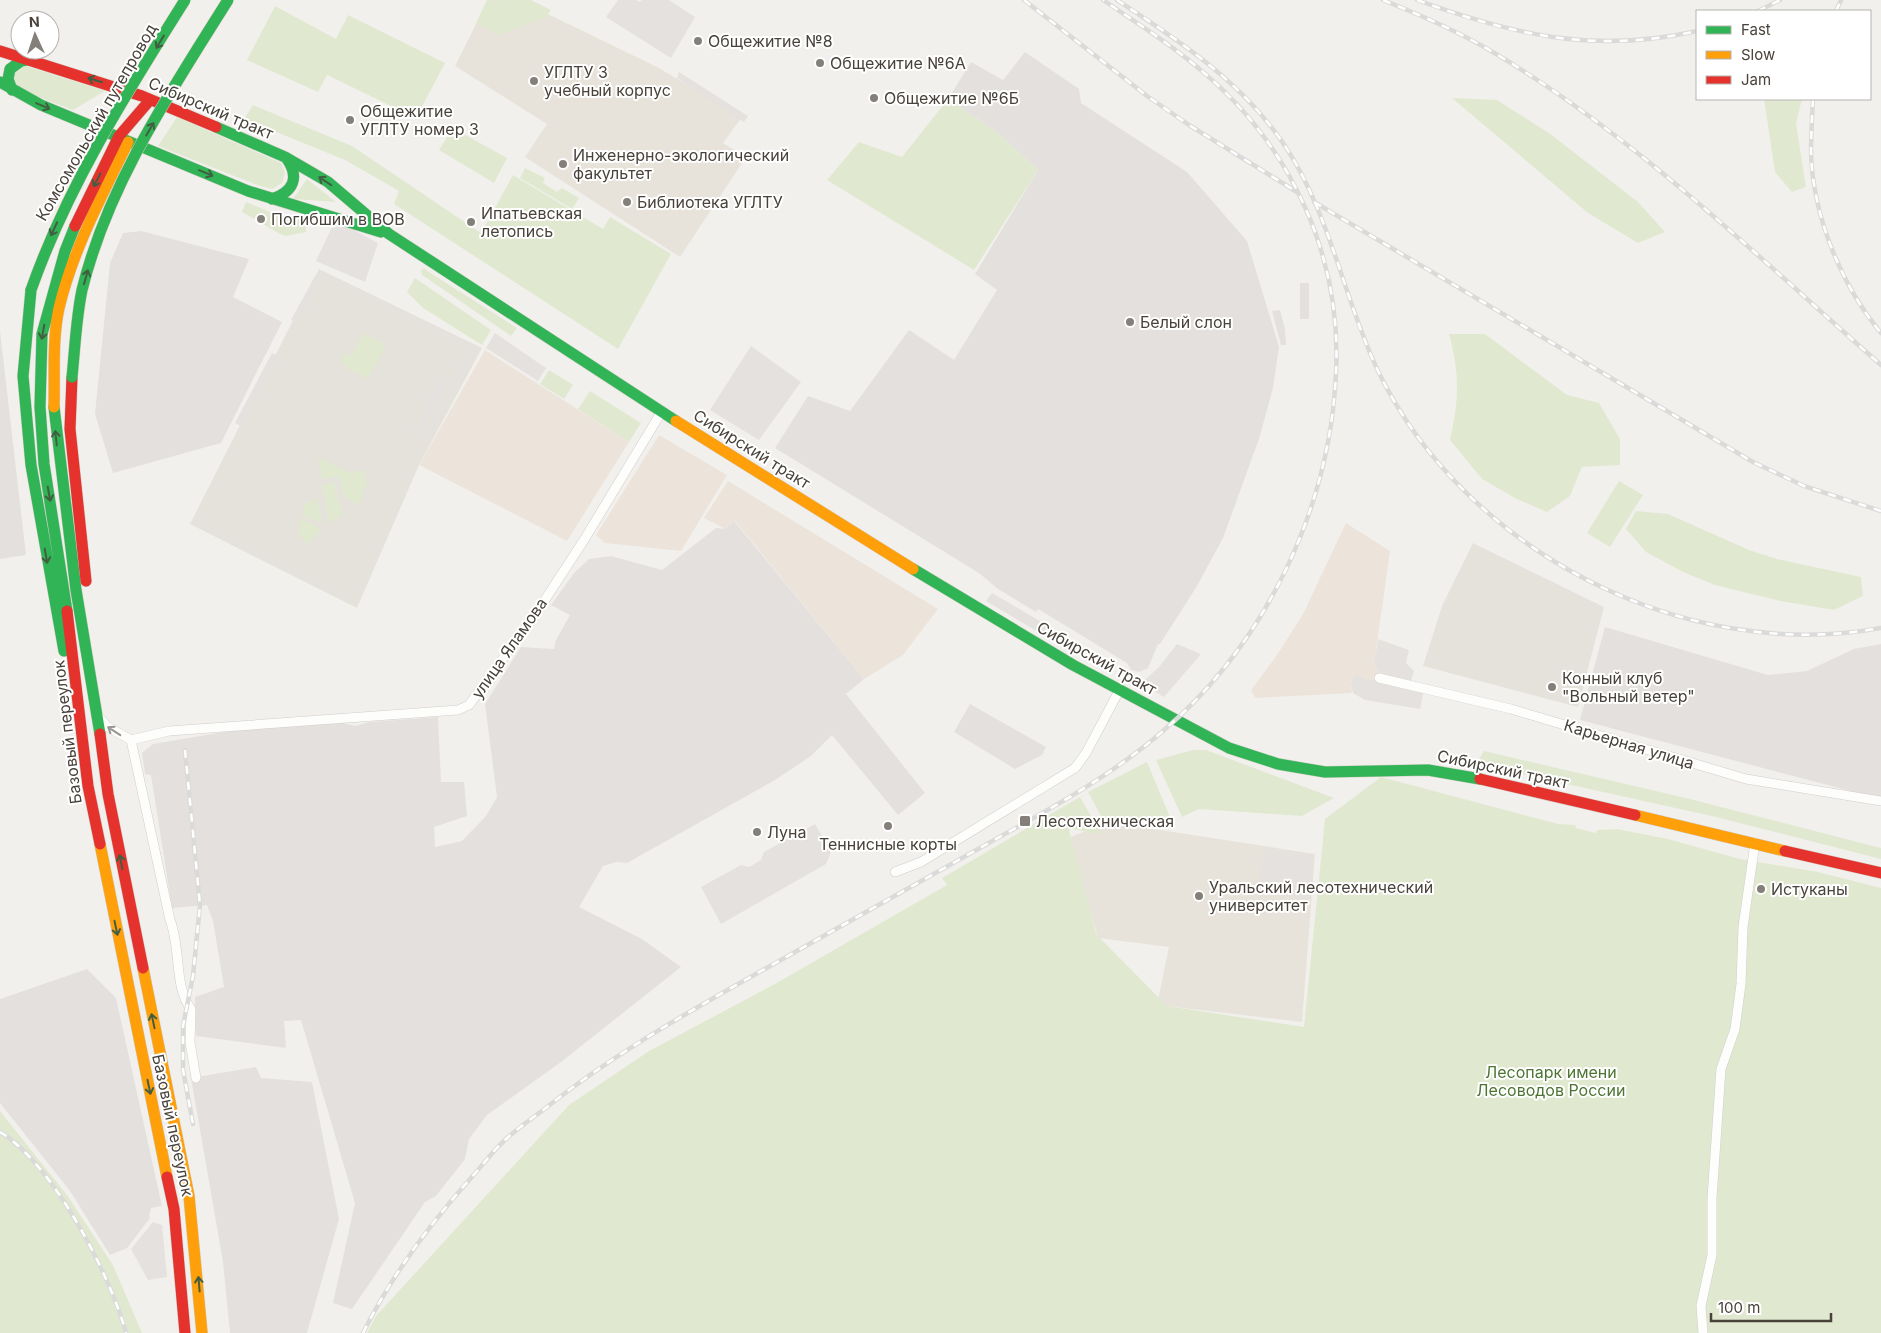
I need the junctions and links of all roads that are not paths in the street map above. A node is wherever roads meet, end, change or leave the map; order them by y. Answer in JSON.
{"nodes":[{"id":1,"x":185,"y":0,"type":"edge"},
{"id":2,"x":228,"y":0,"type":"edge"},
{"id":3,"x":32,"y":60,"type":"joint"},
{"id":4,"x":0,"y":82,"type":"edge"},
{"id":5,"x":12,"y":90,"type":"junction"},
{"id":6,"x":150,"y":100,"type":"junction"},
{"id":7,"x":124,"y":138,"type":"junction"},
{"id":8,"x":285,"y":157,"type":"junction"},
{"id":9,"x":342,"y":194,"type":"junction"},
{"id":10,"x":272,"y":199,"type":"junction"},
{"id":11,"x":311,"y":209,"type":"junction"},
{"id":12,"x":389,"y":234,"type":"junction"},
{"id":13,"x":662,"y":411,"type":"junction"},
{"id":14,"x":1379,"y":678,"type":"dead end"},
{"id":15,"x":93,"y":682,"type":"junction"},
{"id":16,"x":75,"y":689,"type":"junction"},
{"id":17,"x":1120,"y":689,"type":"junction"},
{"id":18,"x":98,"y":715,"type":"junction"},
{"id":19,"x":131,"y":740,"type":"junction"},
{"id":20,"x":1881,"y":801,"type":"edge"},
{"id":21,"x":114,"y":826,"type":"junction"},
{"id":22,"x":96,"y":829,"type":"junction"},
{"id":23,"x":1755,"y":844,"type":"junction"},
{"id":24,"x":895,"y":872,"type":"dead end"},
{"id":25,"x":1881,"y":873,"type":"edge"},
{"id":26,"x":196,"y":1078,"type":"dead end"},
{"id":27,"x":185,"y":1333,"type":"edge"},
{"id":28,"x":202,"y":1333,"type":"edge"},
{"id":29,"x":1703,"y":1333,"type":"edge"}],
"edges":[{"from":1,"to":16,"type":"main road","name":"Комсомольский путепровод","one_way":true,"bridge":true},
{"from":15,"to":2,"type":"main road","one_way":true,"bridge":true},
{"from":3,"to":5,"type":"main road"},
{"from":6,"to":3,"type":"main road","name":"Сибирский тракт","one_way":true},
{"from":4,"to":5,"type":"main road","name":"Сибирский тракт"},
{"from":5,"to":7,"type":"main road","name":"Сибирский тракт","one_way":true},
{"from":6,"to":7,"type":"main road","name":"Комсомольский путепровод"},
{"from":6,"to":8,"type":"main road","name":"Сибирский тракт"},
{"from":7,"to":10,"type":"main road","name":"Сибирский тракт","one_way":true},
{"from":15,"to":7,"type":"main road","name":"Базовый переулок","one_way":true},
{"from":7,"to":16,"type":"main road","name":"Базовый переулок","one_way":true},
{"from":9,"to":8,"type":"main road","name":"Сибирский тракт","one_way":true},
{"from":8,"to":10,"type":"main road"},
{"from":9,"to":11,"type":"main road"},
{"from":9,"to":12,"type":"main road","name":"Сибирский тракт"},
{"from":10,"to":11,"type":"main road","name":"Сибирский тракт"},
{"from":11,"to":12,"type":"main road","name":"Сибирский тракт"},
{"from":12,"to":13,"type":"main road","name":"Сибирский тракт"},
{"from":13,"to":17,"type":"main road","name":"Сибирский тракт"},
{"from":13,"to":19,"type":"street","name":"улица Яламова"},
{"from":14,"to":20,"type":"street","name":"Карьерная улица"},
{"from":15,"to":18,"type":"main road","name":"Базовый переулок"},
{"from":16,"to":22,"type":"main road","name":"Базовый переулок"},
{"from":17,"to":23,"type":"main road","name":"Сибирский тракт"},
{"from":17,"to":24,"type":"street"},
{"from":19,"to":18,"type":"street","one_way":true},
{"from":18,"to":21,"type":"main road","name":"Базовый переулок"},
{"from":19,"to":26,"type":"street"},
{"from":21,"to":22,"type":"main road"},
{"from":28,"to":21,"type":"main road","name":"Базовый переулок","one_way":true},
{"from":22,"to":27,"type":"main road","name":"Базовый переулок","one_way":true},
{"from":23,"to":25,"type":"main road","name":"Сибирский тракт"},
{"from":23,"to":29,"type":"street"}]}
